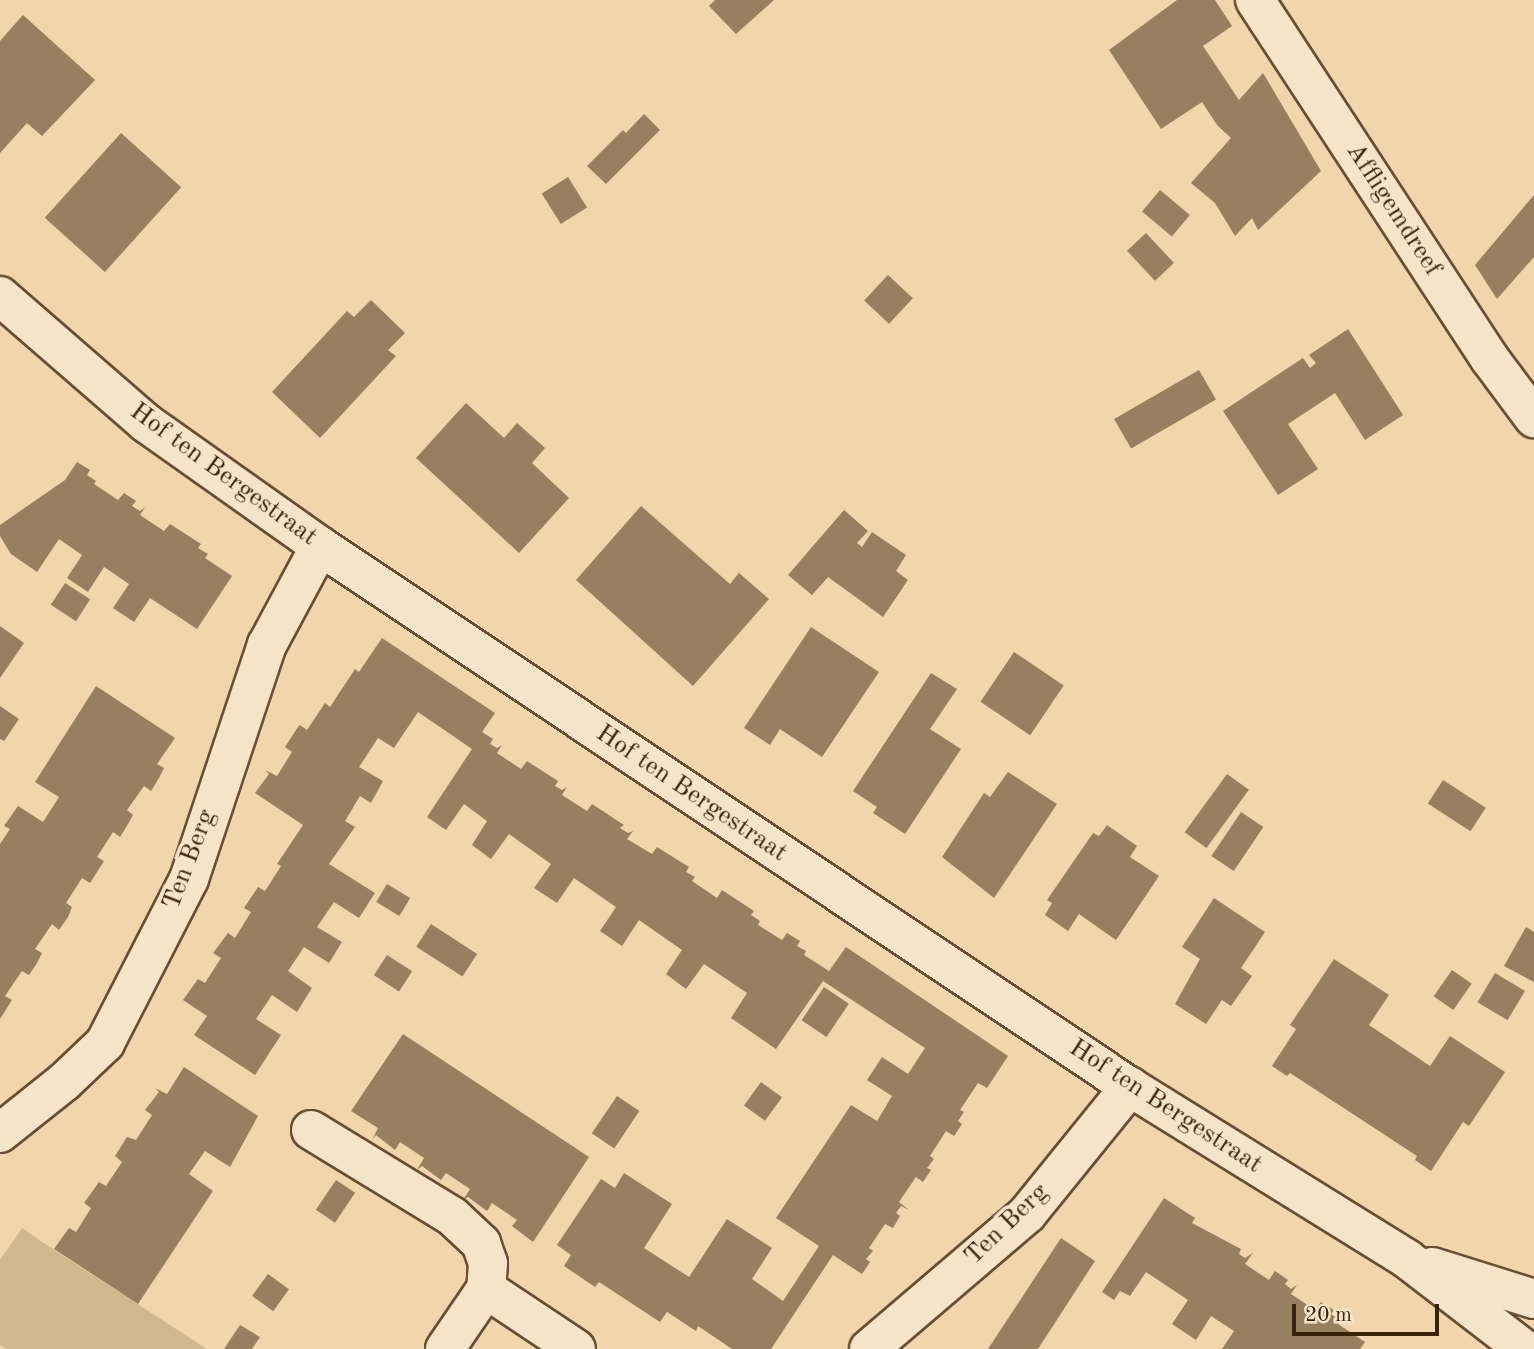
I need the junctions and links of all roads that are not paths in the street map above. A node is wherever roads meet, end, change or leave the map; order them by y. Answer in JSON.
{"nodes":[{"id":1,"x":1255,"y":0,"type":"edge"},
{"id":2,"x":0,"y":296,"type":"edge"},
{"id":3,"x":1534,"y":418,"type":"edge"},
{"id":4,"x":320,"y":546,"type":"junction"},
{"id":5,"x":1130,"y":1087,"type":"junction"},
{"id":6,"x":311,"y":1130,"type":"dead end"},
{"id":7,"x":0,"y":1133,"type":"edge"},
{"id":8,"x":1407,"y":1259,"type":"junction"},
{"id":9,"x":486,"y":1289,"type":"junction"},
{"id":10,"x":1534,"y":1299,"type":"edge"},
{"id":11,"x":444,"y":1349,"type":"edge"},
{"id":12,"x":576,"y":1349,"type":"edge"},
{"id":13,"x":869,"y":1349,"type":"edge"},
{"id":14,"x":1524,"y":1349,"type":"edge"}],
"edges":[{"from":1,"to":3,"type":"street","name":"Affligemdreef"},
{"from":2,"to":4,"type":"street","name":"Hof ten Bergestraat"},
{"from":4,"to":5,"type":"street","name":"Hof ten Bergestraat"},
{"from":4,"to":7,"type":"street","name":"Ten Berg"},
{"from":5,"to":8,"type":"street","name":"Hof ten Bergestraat"},
{"from":5,"to":13,"type":"street","name":"Ten Berg"},
{"from":6,"to":9,"type":"street"},
{"from":8,"to":10,"type":"street","name":"Hof ten Bergestraat"},
{"from":8,"to":14,"type":"street","name":"Hof ten Bergestraat"},
{"from":9,"to":11,"type":"street"},
{"from":9,"to":12,"type":"street"}]}
